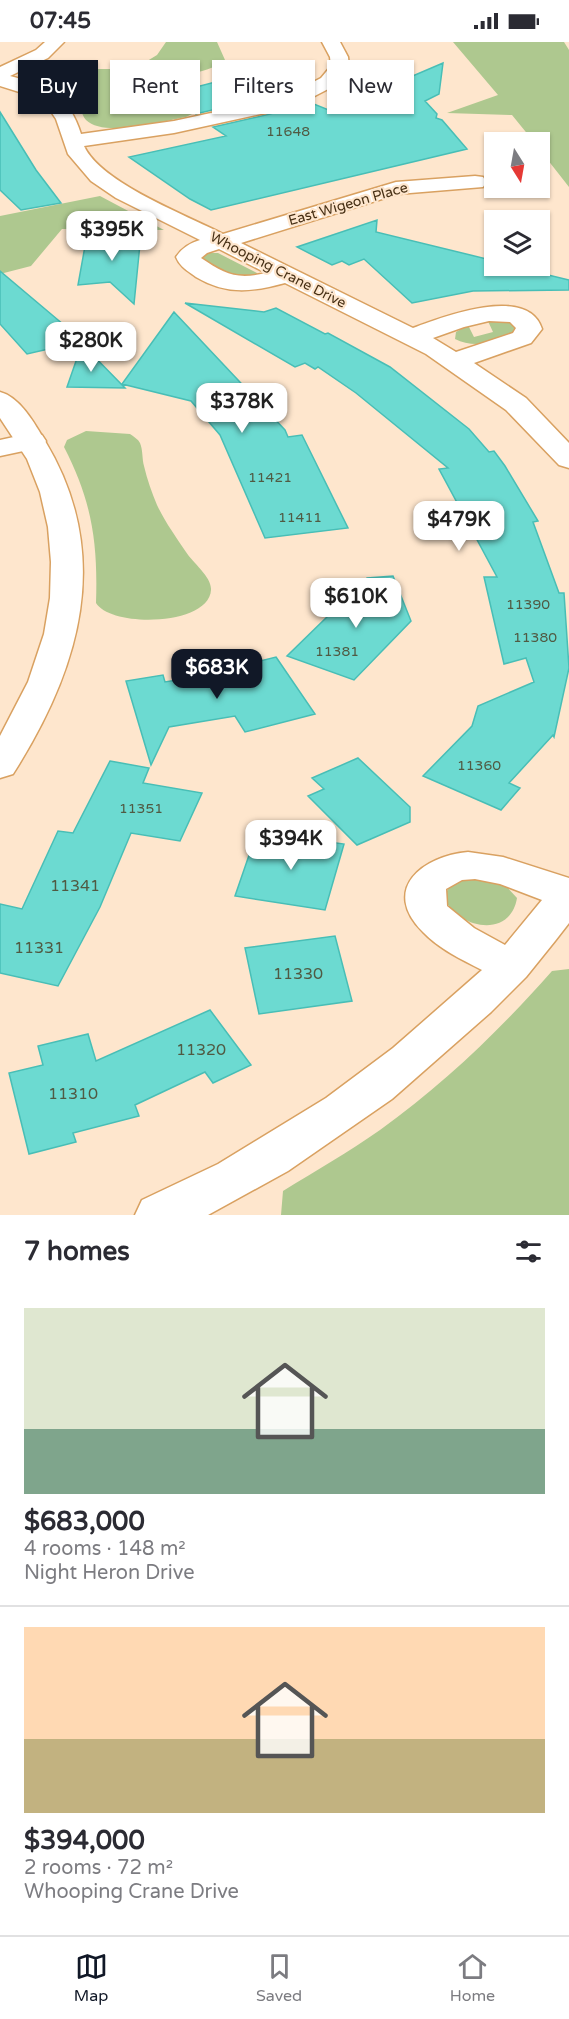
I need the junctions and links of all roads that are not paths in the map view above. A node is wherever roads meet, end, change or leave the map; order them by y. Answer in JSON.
{"nodes":[{"id":1,"x":55,"y":42,"type":"edge"},
{"id":2,"x":331,"y":42,"type":"edge"},
{"id":3,"x":0,"y":75,"type":"edge"},
{"id":4,"x":0,"y":80,"type":"edge"},
{"id":5,"x":73,"y":141,"type":"junction"},
{"id":6,"x":475,"y":182,"type":"dead end"},
{"id":7,"x":224,"y":242,"type":"junction"},
{"id":8,"x":287,"y":275,"type":"junction"},
{"id":9,"x":412,"y":337,"type":"junction"},
{"id":10,"x":455,"y":361,"type":"junction"},
{"id":11,"x":0,"y":400,"type":"edge"},
{"id":12,"x":32,"y":441,"type":"junction"},
{"id":13,"x":0,"y":448,"type":"edge"},
{"id":14,"x":569,"y":459,"type":"edge"},
{"id":15,"x":0,"y":766,"type":"edge"},
{"id":16,"x":565,"y":904,"type":"edge"},
{"id":17,"x":511,"y":966,"type":"junction"},
{"id":18,"x":172,"y":1213,"type":"edge"}],
"edges":[{"from":1,"to":3,"type":"street"},
{"from":2,"to":5,"type":"street"},
{"from":4,"to":5,"type":"street","name":"Whooping Crane Drive"},
{"from":5,"to":7,"type":"street","name":"Whooping Crane Drive"},
{"from":6,"to":7,"type":"street","name":"East Wigeon Place"},
{"from":7,"to":8,"type":"street","name":"Whooping Crane Drive"},
{"from":7,"to":8,"type":"street","name":"East Wigeon Place"},
{"from":8,"to":9,"type":"street","name":"Whooping Crane Drive"},
{"from":9,"to":10,"type":"street","name":"Whooping Crane Drive"},
{"from":9,"to":10,"type":"street"},
{"from":10,"to":14,"type":"street","name":"Whooping Crane Drive"},
{"from":11,"to":12,"type":"street"},
{"from":12,"to":13,"type":"street"},
{"from":12,"to":15,"type":"street"},
{"from":16,"to":17,"type":"street"},
{"from":16,"to":17,"type":"street"},
{"from":17,"to":18,"type":"street"}]}
